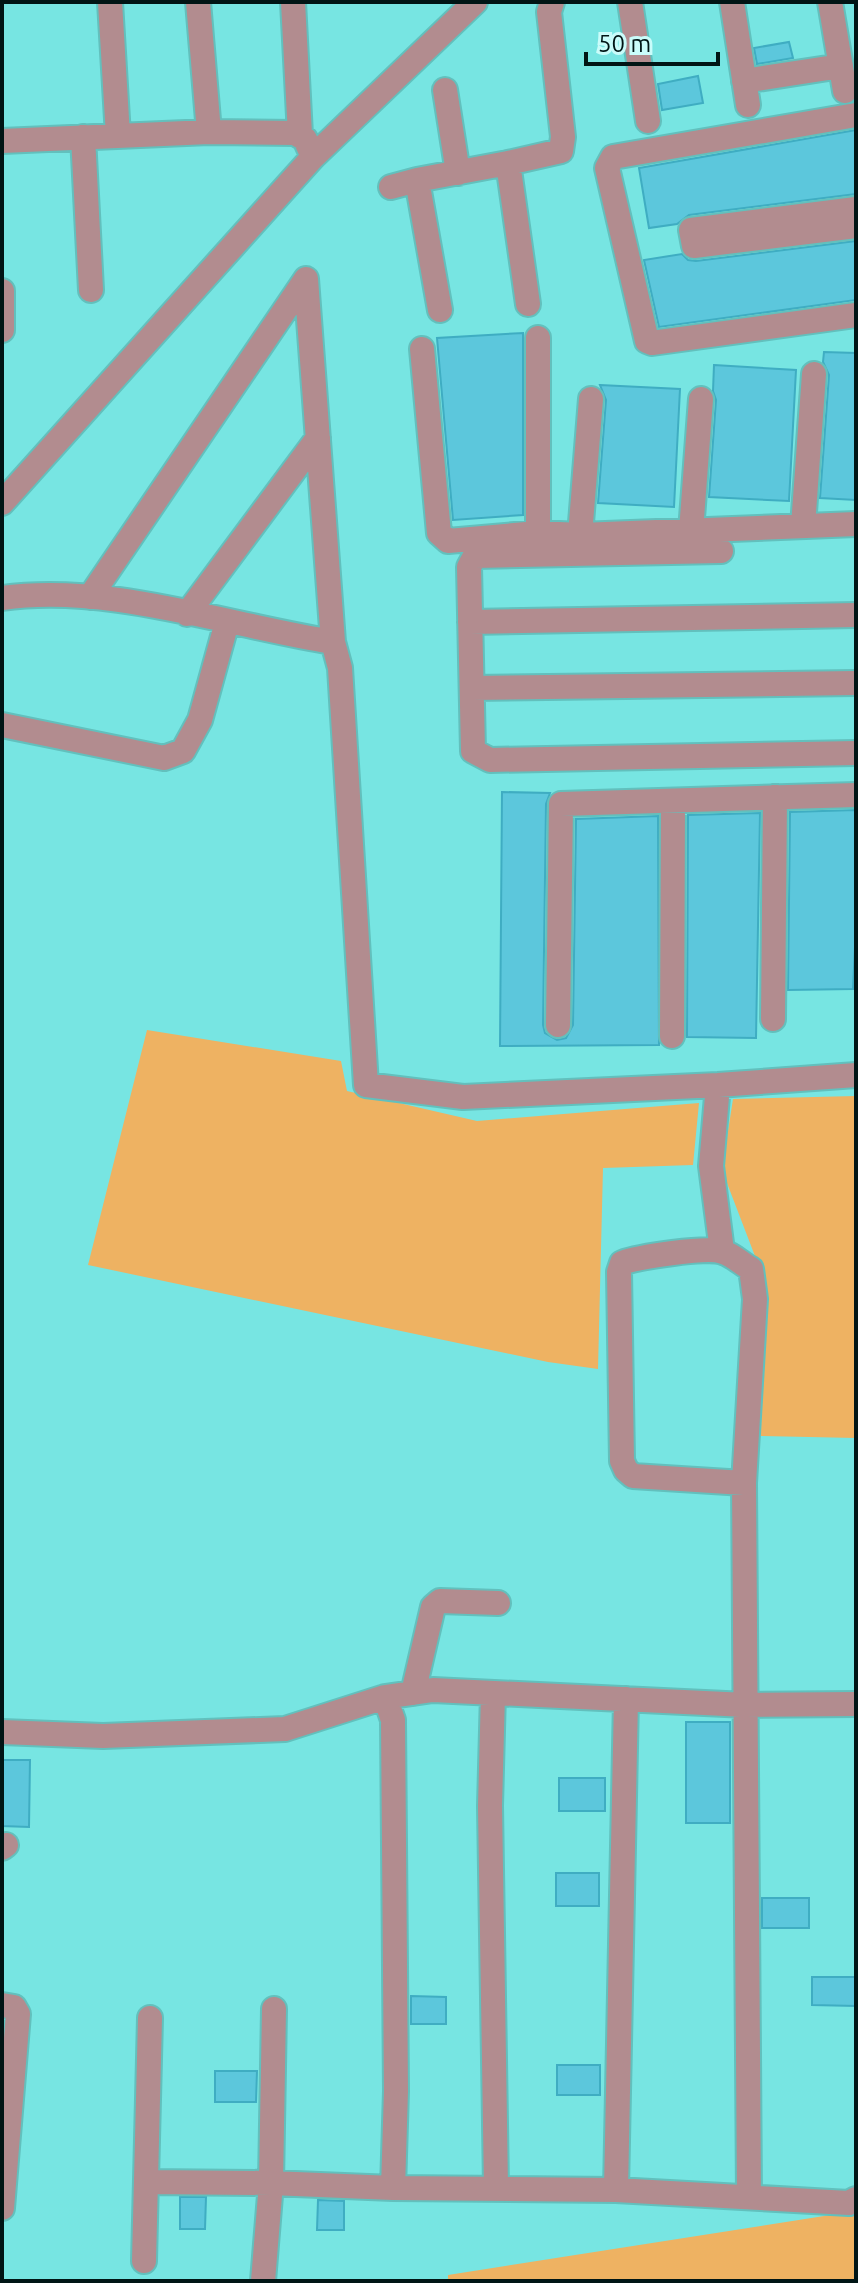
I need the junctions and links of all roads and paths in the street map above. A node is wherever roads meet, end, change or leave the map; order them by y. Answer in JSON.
{"nodes":[{"id":1,"x":110,"y":2,"type":"edge"},
{"id":2,"x":198,"y":2,"type":"edge"},
{"id":3,"x":293,"y":2,"type":"edge"},
{"id":4,"x":475,"y":2,"type":"edge"},
{"id":5,"x":552,"y":2,"type":"edge"},
{"id":6,"x":630,"y":2,"type":"edge"},
{"id":7,"x":732,"y":2,"type":"edge"},
{"id":8,"x":830,"y":2,"type":"edge"},
{"id":9,"x":841,"y":66,"type":"junction"},
{"id":10,"x":445,"y":90,"type":"dead end"},
{"id":11,"x":845,"y":91,"type":"dead end"},
{"id":12,"x":856,"y":115,"type":"edge"},
{"id":13,"x":648,"y":121,"type":"dead end"},
{"id":14,"x":209,"y":132,"type":"junction"},
{"id":15,"x":300,"y":135,"type":"junction"},
{"id":16,"x":118,"y":136,"type":"junction"},
{"id":17,"x":83,"y":137,"type":"junction"},
{"id":18,"x":2,"y":141,"type":"edge"},
{"id":19,"x":313,"y":157,"type":"junction"},
{"id":20,"x":508,"y":163,"type":"junction"},
{"id":21,"x":458,"y":173,"type":"junction"},
{"id":22,"x":417,"y":180,"type":"junction"},
{"id":23,"x":391,"y":187,"type":"dead end"},
{"id":24,"x":856,"y":209,"type":"edge"},
{"id":25,"x":856,"y":226,"type":"edge"},
{"id":26,"x":91,"y":290,"type":"dead end"},
{"id":27,"x":2,"y":291,"type":"edge"},
{"id":28,"x":528,"y":304,"type":"dead end"},
{"id":29,"x":440,"y":310,"type":"dead end"},
{"id":30,"x":856,"y":315,"type":"edge"},
{"id":31,"x":2,"y":330,"type":"edge"},
{"id":32,"x":538,"y":338,"type":"dead end"},
{"id":33,"x":422,"y":349,"type":"dead end"},
{"id":34,"x":814,"y":374,"type":"dead end"},
{"id":35,"x":591,"y":399,"type":"dead end"},
{"id":36,"x":701,"y":399,"type":"dead end"},
{"id":37,"x":318,"y":438,"type":"junction"},
{"id":38,"x":2,"y":503,"type":"edge"},
{"id":39,"x":856,"y":524,"type":"edge"},
{"id":40,"x":803,"y":526,"type":"junction"},
{"id":41,"x":691,"y":531,"type":"junction"},
{"id":42,"x":538,"y":533,"type":"junction"},
{"id":43,"x":580,"y":535,"type":"junction"},
{"id":44,"x":721,"y":551,"type":"dead end"},
{"id":45,"x":90,"y":597,"type":"junction"},
{"id":46,"x":2,"y":598,"type":"edge"},
{"id":47,"x":187,"y":614,"type":"junction"},
{"id":48,"x":856,"y":615,"type":"edge"},
{"id":49,"x":227,"y":622,"type":"junction"},
{"id":50,"x":470,"y":622,"type":"junction"},
{"id":51,"x":333,"y":642,"type":"junction"},
{"id":52,"x":856,"y":683,"type":"edge"},
{"id":53,"x":472,"y":688,"type":"junction"},
{"id":54,"x":2,"y":725,"type":"edge"},
{"id":55,"x":856,"y":753,"type":"edge"},
{"id":56,"x":856,"y":795,"type":"edge"},
{"id":57,"x":775,"y":797,"type":"junction"},
{"id":58,"x":673,"y":801,"type":"junction"},
{"id":59,"x":773,"y":1019,"type":"dead end"},
{"id":60,"x":558,"y":1025,"type":"dead end"},
{"id":61,"x":672,"y":1036,"type":"dead end"},
{"id":62,"x":856,"y":1075,"type":"edge"},
{"id":63,"x":718,"y":1085,"type":"junction"},
{"id":64,"x":722,"y":1251,"type":"junction"},
{"id":65,"x":744,"y":1483,"type":"junction"},
{"id":66,"x":498,"y":1603,"type":"dead end"},
{"id":67,"x":413,"y":1693,"type":"junction"},
{"id":68,"x":493,"y":1693,"type":"junction"},
{"id":69,"x":385,"y":1697,"type":"junction"},
{"id":70,"x":626,"y":1699,"type":"junction"},
{"id":71,"x":856,"y":1704,"type":"edge"},
{"id":72,"x":746,"y":1705,"type":"junction"},
{"id":73,"x":2,"y":1732,"type":"edge"},
{"id":74,"x":2,"y":2005,"type":"edge"},
{"id":75,"x":274,"y":2009,"type":"dead end"},
{"id":76,"x":150,"y":2018,"type":"dead end"},
{"id":77,"x":146,"y":2182,"type":"junction"},
{"id":78,"x":271,"y":2183,"type":"junction"},
{"id":79,"x":496,"y":2187,"type":"junction"},
{"id":80,"x":393,"y":2188,"type":"junction"},
{"id":81,"x":616,"y":2190,"type":"junction"},
{"id":82,"x":749,"y":2197,"type":"junction"},
{"id":83,"x":856,"y":2199,"type":"edge"},
{"id":84,"x":2,"y":2208,"type":"edge"},
{"id":85,"x":144,"y":2261,"type":"dead end"},
{"id":86,"x":263,"y":2281,"type":"edge"}],
"edges":[{"from":1,"to":16,"type":"street"},
{"from":2,"to":14,"type":"street"},
{"from":3,"to":15,"type":"street"},
{"from":4,"to":19,"type":"street"},
{"from":5,"to":20,"type":"street"},
{"from":6,"to":13,"type":"street"},
{"from":7,"to":9,"type":"street"},
{"from":8,"to":9,"type":"street"},
{"from":9,"to":11,"type":"street"},
{"from":10,"to":21,"type":"street"},
{"from":12,"to":30,"type":"street"},
{"from":14,"to":15,"type":"street"},
{"from":14,"to":16,"type":"street"},
{"from":15,"to":19,"type":"street"},
{"from":16,"to":17,"type":"street"},
{"from":17,"to":18,"type":"street"},
{"from":17,"to":26,"type":"street"},
{"from":19,"to":38,"type":"street"},
{"from":20,"to":21,"type":"street"},
{"from":20,"to":28,"type":"street"},
{"from":21,"to":22,"type":"street"},
{"from":22,"to":23,"type":"street"},
{"from":22,"to":29,"type":"street"},
{"from":24,"to":25,"type":"street"},
{"from":27,"to":31,"type":"street"},
{"from":32,"to":42,"type":"street"},
{"from":33,"to":42,"type":"street"},
{"from":34,"to":40,"type":"street"},
{"from":35,"to":43,"type":"street"},
{"from":36,"to":41,"type":"street"},
{"from":37,"to":45,"type":"street"},
{"from":37,"to":47,"type":"street"},
{"from":37,"to":51,"type":"street"},
{"from":39,"to":40,"type":"street"},
{"from":40,"to":41,"type":"street"},
{"from":41,"to":43,"type":"street"},
{"from":42,"to":43,"type":"street"},
{"from":44,"to":50,"type":"street"},
{"from":45,"to":46,"type":"street"},
{"from":45,"to":47,"type":"street"},
{"from":47,"to":49,"type":"street"},
{"from":48,"to":50,"type":"street"},
{"from":49,"to":51,"type":"street"},
{"from":49,"to":54,"type":"street"},
{"from":50,"to":53,"type":"street"},
{"from":51,"to":63,"type":"street"},
{"from":52,"to":53,"type":"street"},
{"from":53,"to":55,"type":"street"},
{"from":56,"to":57,"type":"street"},
{"from":57,"to":58,"type":"street"},
{"from":57,"to":59,"type":"street"},
{"from":58,"to":60,"type":"street"},
{"from":58,"to":61,"type":"street"},
{"from":62,"to":63,"type":"street"},
{"from":63,"to":64,"type":"street"},
{"from":64,"to":65,"type":"street"},
{"from":64,"to":65,"type":"street"},
{"from":65,"to":72,"type":"street"},
{"from":66,"to":67,"type":"street"},
{"from":67,"to":68,"type":"street"},
{"from":67,"to":69,"type":"street"},
{"from":68,"to":70,"type":"street"},
{"from":68,"to":79,"type":"street"},
{"from":69,"to":73,"type":"street"},
{"from":69,"to":80,"type":"street"},
{"from":70,"to":72,"type":"street"},
{"from":70,"to":81,"type":"street"},
{"from":71,"to":72,"type":"street"},
{"from":72,"to":82,"type":"street"},
{"from":74,"to":84,"type":"street"},
{"from":75,"to":78,"type":"street"},
{"from":76,"to":77,"type":"street"},
{"from":77,"to":78,"type":"street"},
{"from":77,"to":85,"type":"street"},
{"from":78,"to":80,"type":"street"},
{"from":78,"to":86,"type":"street"},
{"from":79,"to":80,"type":"street"},
{"from":79,"to":81,"type":"street"},
{"from":81,"to":82,"type":"street"},
{"from":82,"to":83,"type":"street"}]}
